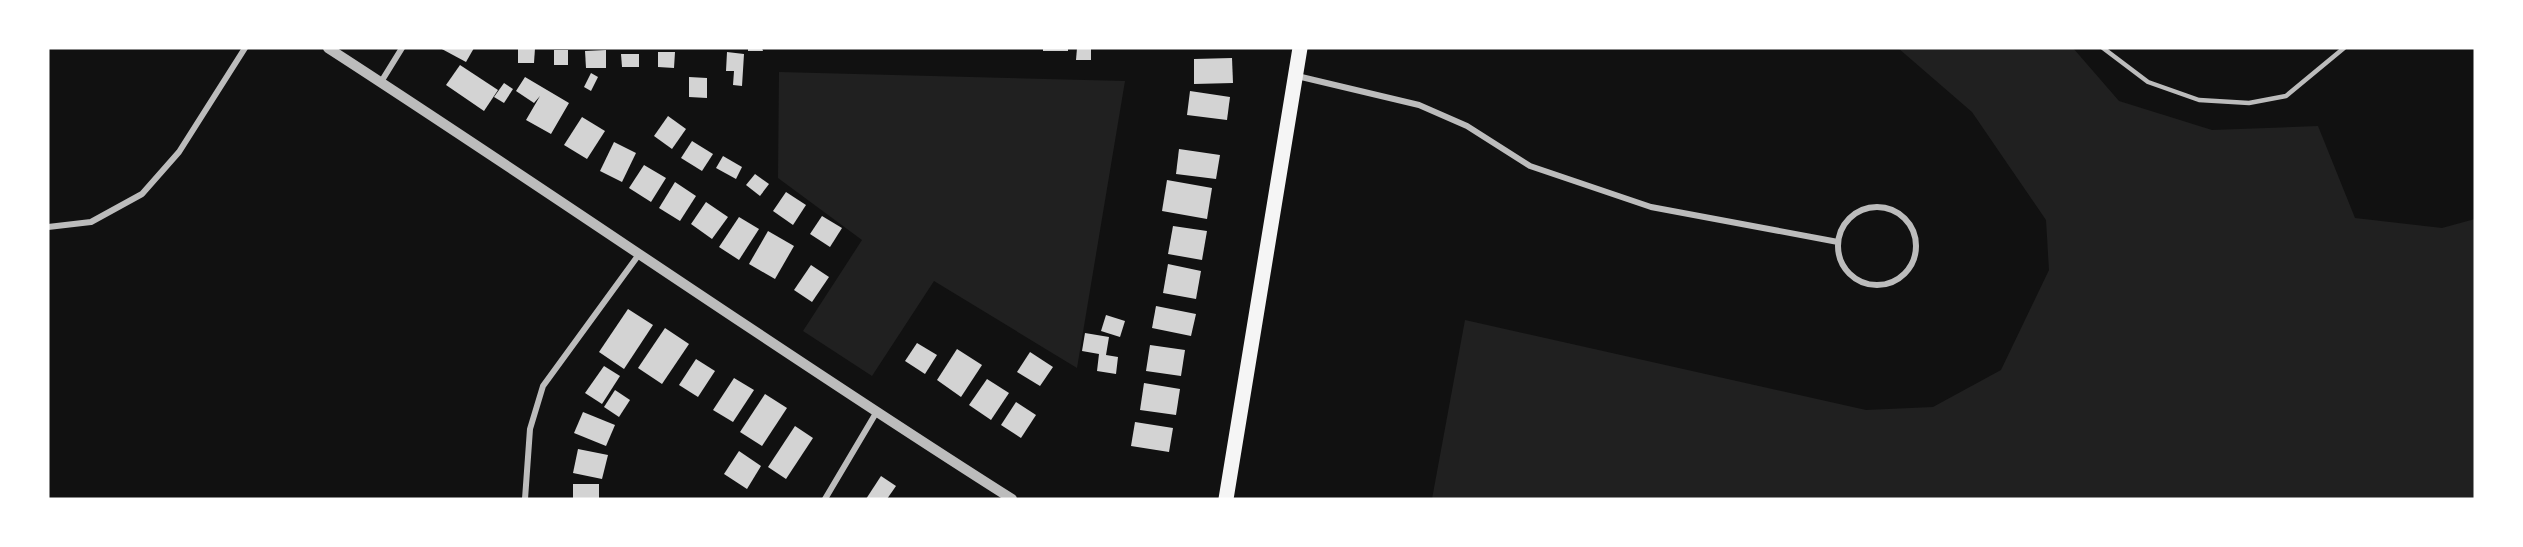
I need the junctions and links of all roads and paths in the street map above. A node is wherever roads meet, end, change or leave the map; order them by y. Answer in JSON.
{"nodes":[{"id":1,"x":245,"y":48,"type":"edge"},
{"id":2,"x":328,"y":48,"type":"edge"},
{"id":3,"x":402,"y":48,"type":"edge"},
{"id":4,"x":1300,"y":48,"type":"edge"},
{"id":5,"x":2103,"y":48,"type":"edge"},
{"id":6,"x":2344,"y":48,"type":"edge"},
{"id":7,"x":1296,"y":76,"type":"junction"},
{"id":8,"x":381,"y":82,"type":"junction"},
{"id":9,"x":48,"y":227,"type":"edge"},
{"id":10,"x":1838,"y":242,"type":"junction"},
{"id":11,"x":640,"y":253,"type":"junction"},
{"id":12,"x":876,"y":413,"type":"junction"},
{"id":13,"x":525,"y":499,"type":"edge"},
{"id":14,"x":825,"y":499,"type":"edge"},
{"id":15,"x":1012,"y":499,"type":"edge"},
{"id":16,"x":1226,"y":499,"type":"edge"}],
"edges":[{"from":1,"to":9,"type":"street"},
{"from":2,"to":8,"type":"street"},
{"from":3,"to":8,"type":"street"},
{"from":4,"to":7,"type":"main road"},
{"from":5,"to":6,"type":"lane"},
{"from":7,"to":10,"type":"street"},
{"from":7,"to":16,"type":"main road"},
{"from":8,"to":11,"type":"street"},
{"from":10,"to":10,"type":"street"},
{"from":11,"to":12,"type":"street"},
{"from":11,"to":13,"type":"street"},
{"from":12,"to":14,"type":"street"},
{"from":12,"to":15,"type":"street"}]}
